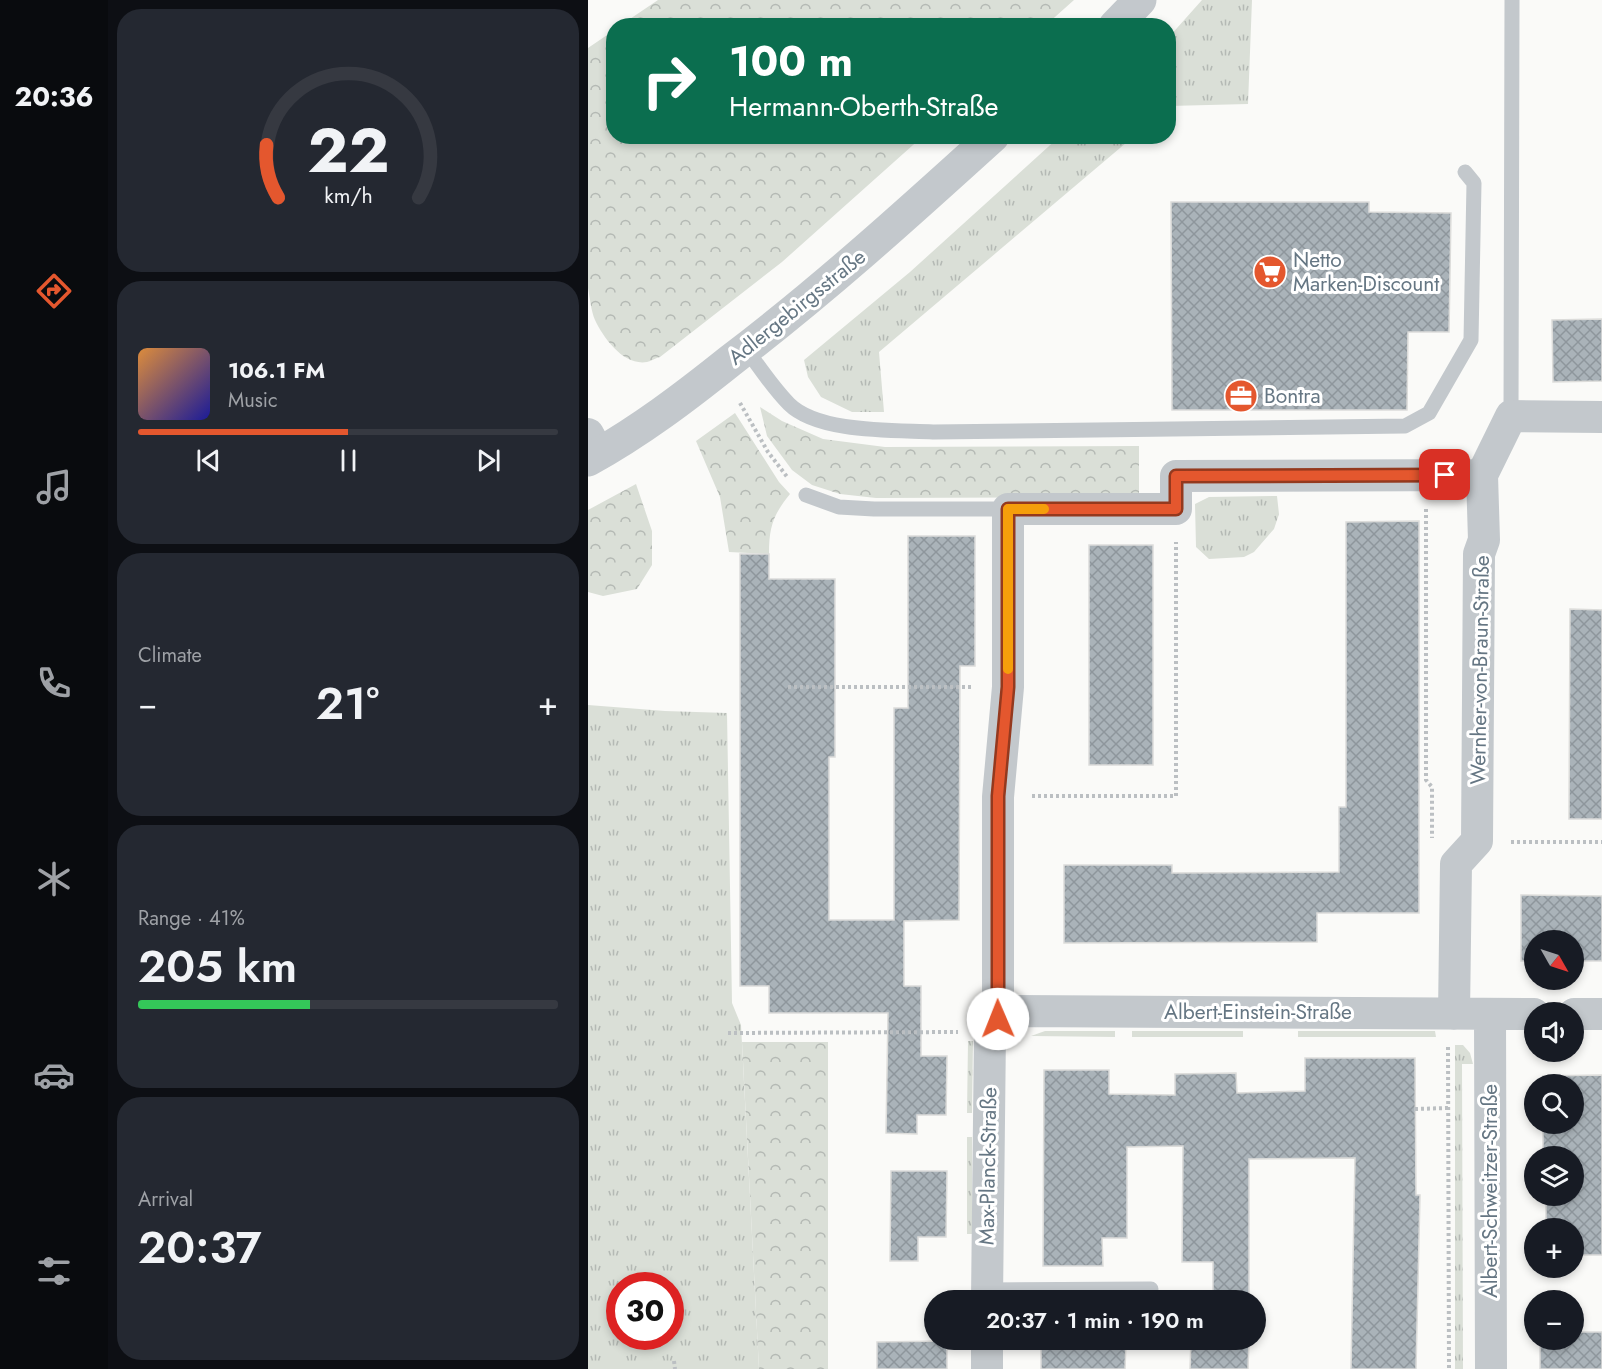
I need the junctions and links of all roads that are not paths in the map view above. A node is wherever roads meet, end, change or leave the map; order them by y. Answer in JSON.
{"nodes":[{"id":1,"x":1140,"y":0,"type":"edge"},
{"id":2,"x":1512,"y":0,"type":"edge"},
{"id":3,"x":1123,"y":18,"type":"edge"},
{"id":4,"x":984,"y":144,"type":"edge"},
{"id":5,"x":1465,"y":172,"type":"dead end"},
{"id":6,"x":746,"y":349,"type":"junction"},
{"id":7,"x":1511,"y":416,"type":"junction"},
{"id":8,"x":1602,"y":417,"type":"edge"},
{"id":9,"x":592,"y":449,"type":"edge"},
{"id":10,"x":1482,"y":475,"type":"junction"},
{"id":11,"x":806,"y":495,"type":"road end"},
{"id":12,"x":1008,"y":509,"type":"junction"},
{"id":13,"x":1451,"y":1013,"type":"junction"},
{"id":14,"x":1490,"y":1014,"type":"junction"},
{"id":15,"x":1524,"y":1014,"type":"edge"},
{"id":16,"x":1584,"y":1014,"type":"edge"},
{"id":17,"x":1602,"y":1014,"type":"edge"},
{"id":18,"x":994,"y":1025,"type":"junction"},
{"id":19,"x":1151,"y":1289,"type":"dead end"},
{"id":20,"x":987,"y":1290,"type":"edge"},
{"id":21,"x":1124,"y":1290,"type":"edge"},
{"id":22,"x":987,"y":1350,"type":"edge"},
{"id":23,"x":987,"y":1369,"type":"edge"},
{"id":24,"x":1491,"y":1369,"type":"edge"}],
"edges":[{"from":1,"to":3,"type":"street"},
{"from":2,"to":7,"type":"lane"},
{"from":4,"to":6,"type":"street","name":"Adlergebirgsstraße"},
{"from":5,"to":6,"type":"lane"},
{"from":6,"to":9,"type":"street","name":"Adlergebirgsstraße"},
{"from":7,"to":8,"type":"street"},
{"from":7,"to":10,"type":"street","name":"Wernher-von-Braun-Straße"},
{"from":10,"to":12,"type":"street"},
{"from":10,"to":13,"type":"street","name":"Wernher-von-Braun-Straße"},
{"from":11,"to":12,"type":"lane"},
{"from":12,"to":18,"type":"street","name":"Max-Planck-Straße"},
{"from":13,"to":14,"type":"street","name":"Albert-Einstein-Straße"},
{"from":13,"to":18,"type":"street","name":"Albert-Einstein-Straße"},
{"from":14,"to":15,"type":"street","name":"Albert-Einstein-Straße"},
{"from":14,"to":24,"type":"street","name":"Albert-Schweitzer-Straße"},
{"from":16,"to":17,"type":"street"},
{"from":18,"to":20,"type":"street","name":"Max-Planck-Straße"},
{"from":19,"to":21,"type":"lane"},
{"from":22,"to":23,"type":"street"}]}
